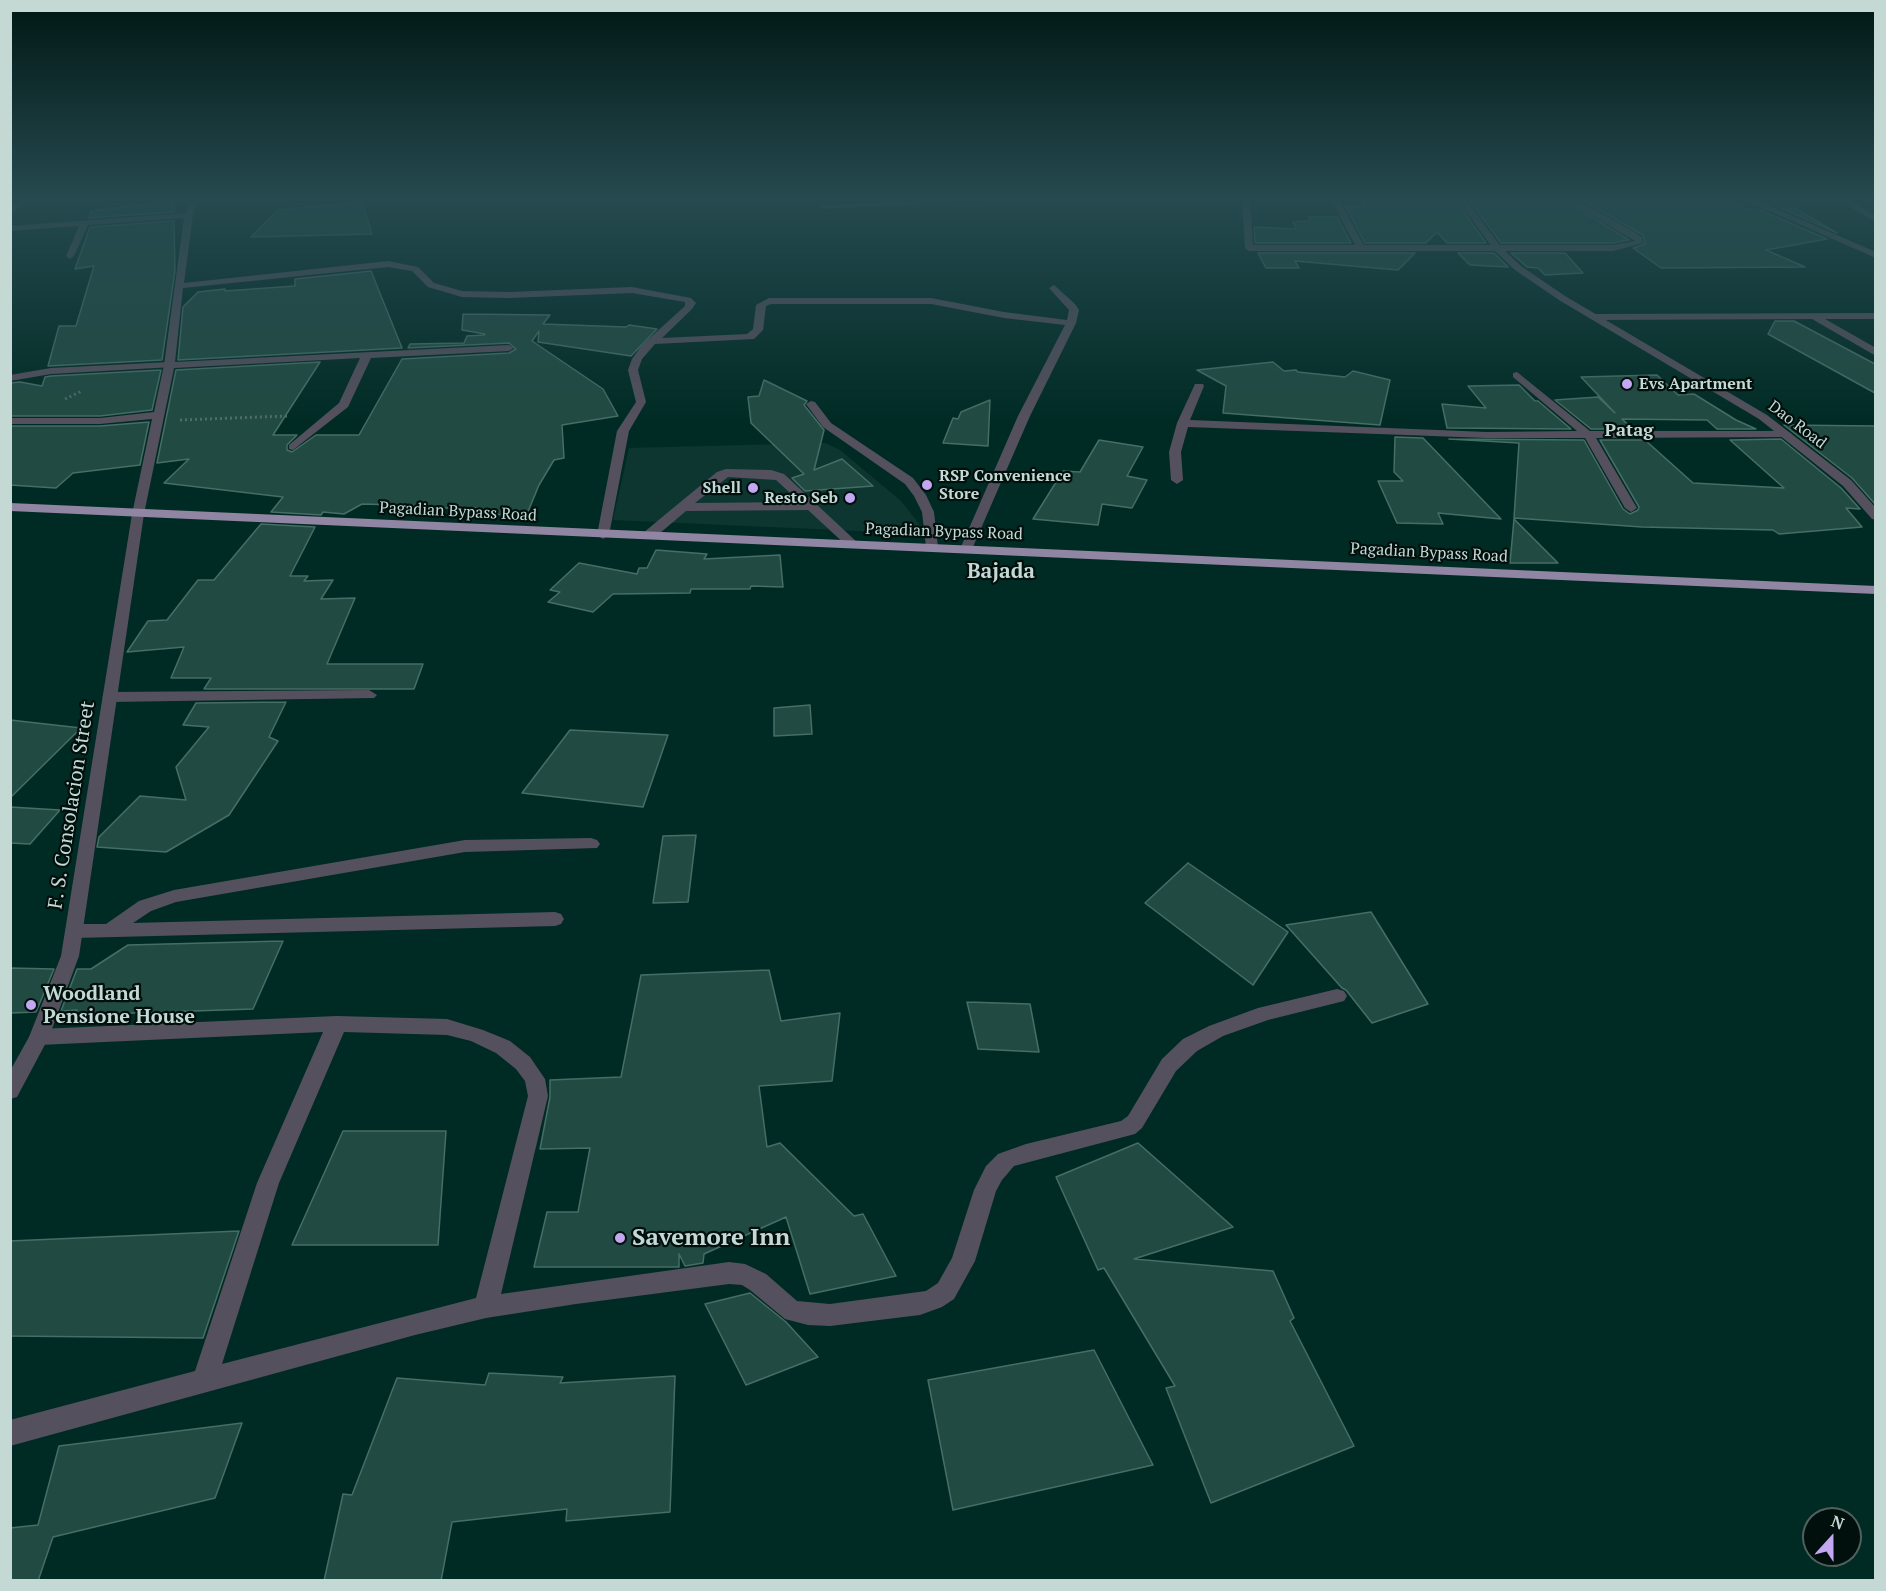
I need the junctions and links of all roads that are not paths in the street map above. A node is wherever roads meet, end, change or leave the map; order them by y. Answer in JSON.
{"nodes":[{"id":1,"x":181,"y":274,"type":"edge"},
{"id":2,"x":291,"y":274,"type":"edge"},
{"id":3,"x":420,"y":274,"type":"edge"},
{"id":4,"x":1528,"y":274,"type":"edge"},
{"id":5,"x":179,"y":286,"type":"junction"},
{"id":6,"x":1053,"y":288,"type":"dead end"},
{"id":7,"x":1815,"y":316,"type":"junction"},
{"id":8,"x":1875,"y":316,"type":"edge"},
{"id":9,"x":1593,"y":317,"type":"junction"},
{"id":10,"x":1071,"y":322,"type":"junction"},
{"id":11,"x":652,"y":341,"type":"junction"},
{"id":12,"x":509,"y":348,"type":"dead end"},
{"id":13,"x":1875,"y":352,"type":"edge"},
{"id":14,"x":367,"y":355,"type":"junction"},
{"id":15,"x":169,"y":365,"type":"junction"},
{"id":16,"x":1516,"y":375,"type":"dead end"},
{"id":17,"x":10,"y":378,"type":"edge"},
{"id":18,"x":1199,"y":386,"type":"dead end"},
{"id":19,"x":811,"y":404,"type":"dead end"},
{"id":20,"x":158,"y":418,"type":"junction"},
{"id":21,"x":14,"y":421,"type":"edge"},
{"id":22,"x":1183,"y":423,"type":"junction"},
{"id":23,"x":1786,"y":434,"type":"junction"},
{"id":24,"x":1589,"y":436,"type":"junction"},
{"id":25,"x":293,"y":447,"type":"dead end"},
{"id":26,"x":1177,"y":480,"type":"dead end"},
{"id":27,"x":10,"y":507,"type":"edge"},
{"id":28,"x":682,"y":507,"type":"junction"},
{"id":29,"x":812,"y":507,"type":"junction"},
{"id":30,"x":1631,"y":508,"type":"dead end"},
{"id":31,"x":138,"y":514,"type":"junction"},
{"id":32,"x":1875,"y":516,"type":"edge"},
{"id":33,"x":603,"y":535,"type":"junction"},
{"id":34,"x":648,"y":537,"type":"junction"},
{"id":35,"x":853,"y":544,"type":"junction"},
{"id":36,"x":932,"y":548,"type":"junction"},
{"id":37,"x":966,"y":549,"type":"junction"},
{"id":38,"x":1875,"y":590,"type":"edge"},
{"id":39,"x":369,"y":694,"type":"dead end"},
{"id":40,"x":110,"y":697,"type":"junction"},
{"id":41,"x":591,"y":844,"type":"dead end"},
{"id":42,"x":555,"y":919,"type":"dead end"},
{"id":43,"x":110,"y":930,"type":"junction"},
{"id":44,"x":75,"y":931,"type":"junction"},
{"id":45,"x":1336,"y":996,"type":"dead end"},
{"id":46,"x":337,"y":1024,"type":"junction"},
{"id":47,"x":39,"y":1036,"type":"junction"},
{"id":48,"x":10,"y":1091,"type":"edge"},
{"id":49,"x":486,"y":1307,"type":"junction"},
{"id":50,"x":204,"y":1381,"type":"junction"},
{"id":51,"x":10,"y":1432,"type":"edge"}],
"edges":[{"from":1,"to":5,"type":"street","name":"F. S. Consolacion Street"},
{"from":2,"to":5,"type":"street"},
{"from":3,"to":11,"type":"street"},
{"from":4,"to":9,"type":"street","name":"Dao Road"},
{"from":5,"to":15,"type":"street","name":"F. S. Consolacion Street"},
{"from":6,"to":10,"type":"street"},
{"from":7,"to":8,"type":"street"},
{"from":7,"to":9,"type":"street"},
{"from":7,"to":13,"type":"street"},
{"from":9,"to":23,"type":"street","name":"Dao Road"},
{"from":10,"to":11,"type":"street"},
{"from":10,"to":37,"type":"street"},
{"from":11,"to":33,"type":"street"},
{"from":12,"to":14,"type":"street"},
{"from":14,"to":15,"type":"street"},
{"from":14,"to":25,"type":"street"},
{"from":15,"to":17,"type":"street"},
{"from":15,"to":20,"type":"street","name":"F. S. Consolacion Street"},
{"from":16,"to":24,"type":"street"},
{"from":18,"to":22,"type":"street"},
{"from":19,"to":36,"type":"street"},
{"from":20,"to":21,"type":"street"},
{"from":20,"to":31,"type":"street","name":"F. S. Consolacion Street"},
{"from":22,"to":24,"type":"street"},
{"from":22,"to":26,"type":"street"},
{"from":23,"to":24,"type":"street"},
{"from":23,"to":32,"type":"street","name":"Dao Road"},
{"from":24,"to":30,"type":"street"},
{"from":27,"to":31,"type":"highway","name":"Pagadian Bypass Road"},
{"from":28,"to":29,"type":"street"},
{"from":28,"to":29,"type":"street"},
{"from":28,"to":34,"type":"street"},
{"from":29,"to":35,"type":"street"},
{"from":31,"to":33,"type":"highway","name":"Pagadian Bypass Road"},
{"from":31,"to":40,"type":"street","name":"F. S. Consolacion Street"},
{"from":33,"to":34,"type":"highway","name":"Pagadian Bypass Road"},
{"from":34,"to":35,"type":"highway","name":"Pagadian Bypass Road"},
{"from":35,"to":36,"type":"highway","name":"Pagadian Bypass Road"},
{"from":36,"to":37,"type":"highway","name":"Pagadian Bypass Road"},
{"from":37,"to":38,"type":"highway","name":"Pagadian Bypass Road"},
{"from":39,"to":40,"type":"street"},
{"from":40,"to":44,"type":"street","name":"F. S. Consolacion Street"},
{"from":41,"to":43,"type":"street"},
{"from":42,"to":43,"type":"street"},
{"from":43,"to":44,"type":"street"},
{"from":44,"to":47,"type":"street","name":"F. S. Consolacion Street"},
{"from":45,"to":49,"type":"street"},
{"from":46,"to":47,"type":"street"},
{"from":46,"to":49,"type":"street"},
{"from":46,"to":50,"type":"street"},
{"from":47,"to":48,"type":"street","name":"F. S. Consolacion Street"},
{"from":49,"to":50,"type":"street"},
{"from":50,"to":51,"type":"street"}]}
